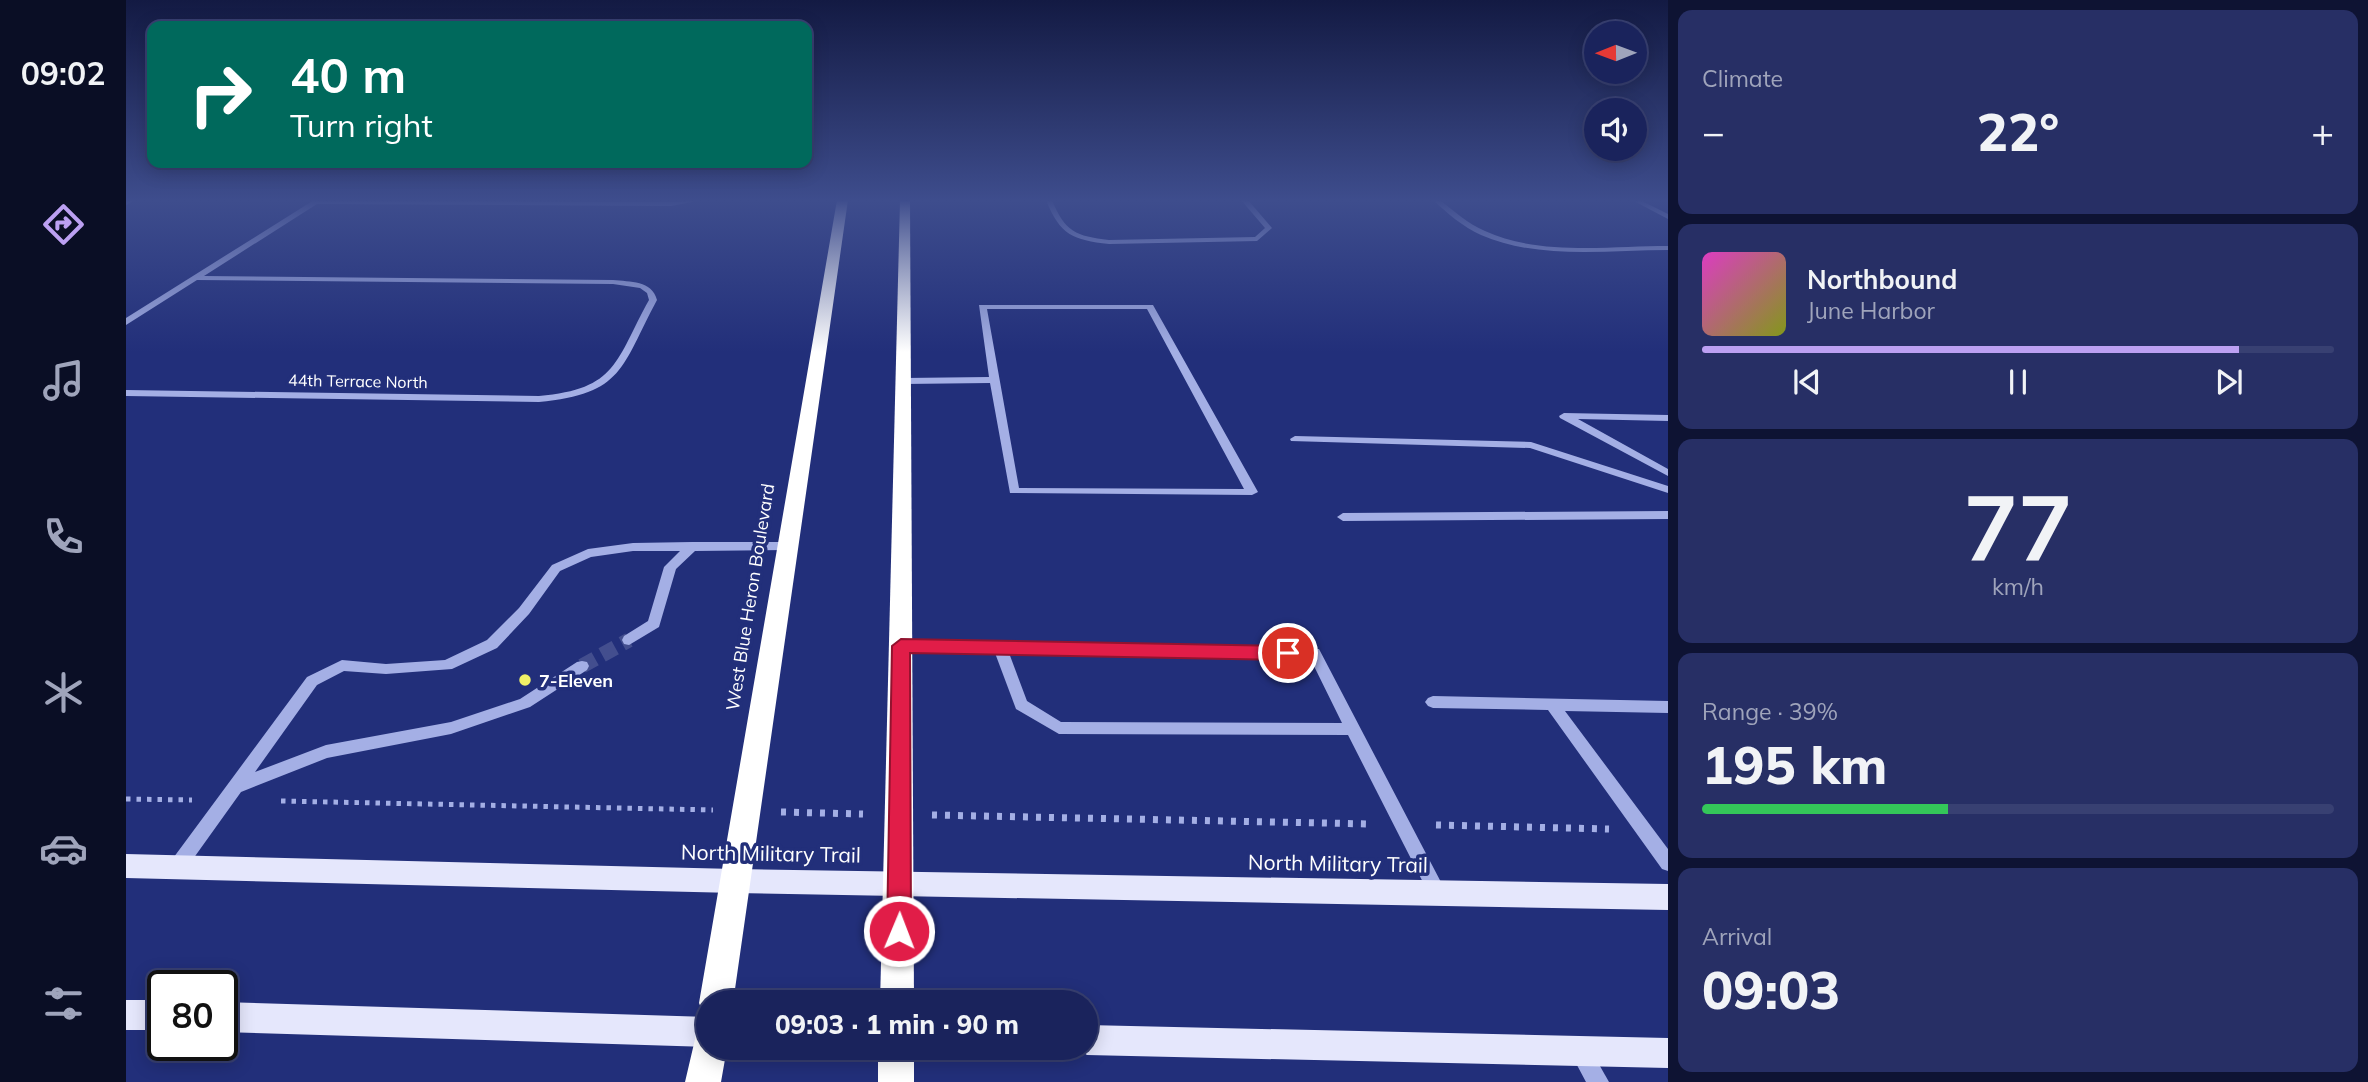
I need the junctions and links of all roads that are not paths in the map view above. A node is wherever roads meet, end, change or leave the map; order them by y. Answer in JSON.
{"nodes":[{"id":1,"x":240,"y":250,"type":"edge"},
{"id":2,"x":836,"y":250,"type":"edge"},
{"id":3,"x":905,"y":250,"type":"edge"},
{"id":4,"x":197,"y":278,"type":"junction"},
{"id":5,"x":126,"y":323,"type":"edge"},
{"id":6,"x":994,"y":380,"type":"junction"},
{"id":7,"x":904,"y":381,"type":"junction"},
{"id":8,"x":126,"y":393,"type":"edge"},
{"id":9,"x":1668,"y":418,"type":"edge"},
{"id":10,"x":1295,"y":439,"type":"dead end"},
{"id":11,"x":1668,"y":473,"type":"edge"},
{"id":12,"x":1668,"y":490,"type":"edge"},
{"id":13,"x":1668,"y":515,"type":"edge"},
{"id":14,"x":1343,"y":517,"type":"dead end"},
{"id":15,"x":788,"y":546,"type":"junction"},
{"id":16,"x":692,"y":547,"type":"junction"},
{"id":17,"x":629,"y":640,"type":"tunnel mouth"},
{"id":18,"x":901,"y":646,"type":"junction"},
{"id":19,"x":1002,"y":650,"type":"junction"},
{"id":20,"x":582,"y":666,"type":"tunnel mouth"},
{"id":21,"x":1433,"y":702,"type":"dead end"},
{"id":22,"x":1552,"y":705,"type":"junction"},
{"id":23,"x":1668,"y":707,"type":"edge"},
{"id":24,"x":1352,"y":729,"type":"junction"},
{"id":25,"x":236,"y":787,"type":"junction"},
{"id":26,"x":1668,"y":863,"type":"edge"},
{"id":27,"x":126,"y":866,"type":"edge"},
{"id":28,"x":177,"y":867,"type":"junction"},
{"id":29,"x":735,"y":881,"type":"junction"},
{"id":30,"x":900,"y":883,"type":"junction"},
{"id":31,"x":1437,"y":893,"type":"junction"},
{"id":32,"x":1668,"y":897,"type":"edge"},
{"id":33,"x":718,"y":990,"type":"edge"},
{"id":34,"x":897,"y":990,"type":"edge"},
{"id":35,"x":126,"y":1015,"type":"edge"},
{"id":36,"x":147,"y":1015,"type":"edge"},
{"id":37,"x":238,"y":1017,"type":"edge"},
{"id":38,"x":696,"y":1032,"type":"edge"},
{"id":39,"x":1098,"y":1040,"type":"edge"},
{"id":40,"x":1581,"y":1051,"type":"junction"},
{"id":41,"x":1668,"y":1053,"type":"edge"},
{"id":42,"x":707,"y":1060,"type":"edge"},
{"id":43,"x":896,"y":1060,"type":"edge"},
{"id":44,"x":703,"y":1082,"type":"edge"},
{"id":45,"x":896,"y":1082,"type":"edge"},
{"id":46,"x":1598,"y":1082,"type":"edge"}],
"edges":[{"from":1,"to":4,"type":"street"},
{"from":2,"to":15,"type":"highway","name":"West Blue Heron Boulevard"},
{"from":3,"to":7,"type":"highway"},
{"from":4,"to":5,"type":"street"},
{"from":4,"to":8,"type":"street","name":"44th Terrace North"},
{"from":6,"to":6,"type":"street"},
{"from":6,"to":7,"type":"street"},
{"from":7,"to":18,"type":"highway"},
{"from":9,"to":11,"type":"street"},
{"from":10,"to":12,"type":"street"},
{"from":13,"to":14,"type":"street"},
{"from":15,"to":16,"type":"street"},
{"from":15,"to":29,"type":"highway","name":"West Blue Heron Boulevard"},
{"from":16,"to":17,"type":"street"},
{"from":16,"to":25,"type":"street"},
{"from":18,"to":19,"type":"street"},
{"from":18,"to":30,"type":"highway"},
{"from":19,"to":24,"type":"street"},
{"from":19,"to":24,"type":"street"},
{"from":20,"to":25,"type":"street"},
{"from":21,"to":22,"type":"street"},
{"from":22,"to":23,"type":"street"},
{"from":22,"to":26,"type":"street"},
{"from":24,"to":31,"type":"street"},
{"from":25,"to":28,"type":"street"},
{"from":27,"to":28,"type":"main road","name":"North Military Trail"},
{"from":28,"to":29,"type":"main road","name":"North Military Trail"},
{"from":29,"to":30,"type":"main road","name":"North Military Trail"},
{"from":29,"to":33,"type":"highway","name":"West Blue Heron Boulevard"},
{"from":30,"to":31,"type":"main road","name":"North Military Trail"},
{"from":30,"to":34,"type":"highway"},
{"from":31,"to":32,"type":"main road","name":"North Military Trail"},
{"from":35,"to":36,"type":"main road"},
{"from":37,"to":38,"type":"main road"},
{"from":39,"to":40,"type":"main road"},
{"from":40,"to":41,"type":"main road"},
{"from":40,"to":46,"type":"street"},
{"from":42,"to":44,"type":"highway"},
{"from":43,"to":45,"type":"highway"}]}
